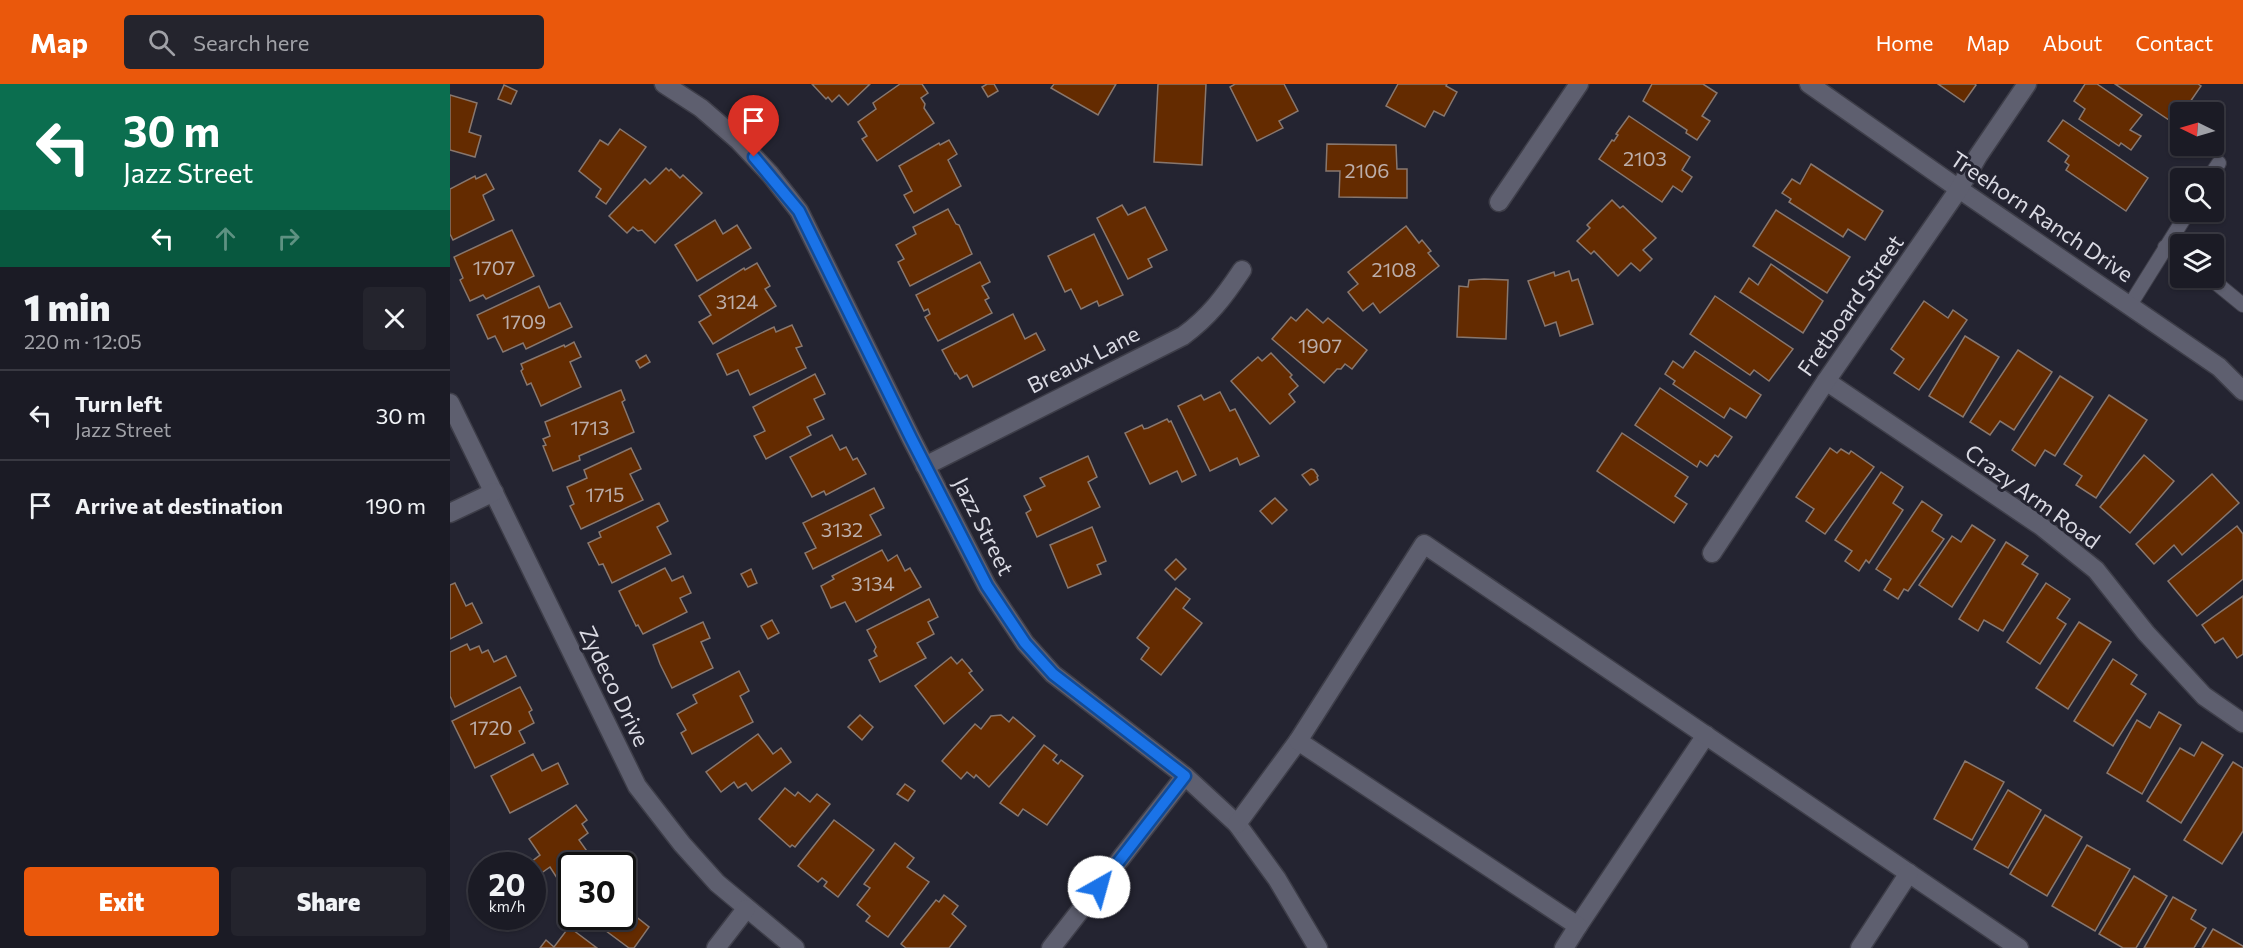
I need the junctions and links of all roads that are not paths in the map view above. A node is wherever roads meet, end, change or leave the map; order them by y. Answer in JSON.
{"nodes":[{"id":1,"x":664,"y":84,"type":"edge"},
{"id":2,"x":1579,"y":84,"type":"edge"},
{"id":3,"x":1809,"y":84,"type":"edge"},
{"id":4,"x":2027,"y":84,"type":"edge"},
{"id":5,"x":2219,"y":163,"type":"dead end"},
{"id":6,"x":2216,"y":168,"type":"edge"},
{"id":7,"x":1959,"y":189,"type":"junction"},
{"id":8,"x":1499,"y":202,"type":"dead end"},
{"id":9,"x":2181,"y":222,"type":"edge"},
{"id":10,"x":2165,"y":247,"type":"junction"},
{"id":11,"x":2170,"y":250,"type":"edge"},
{"id":12,"x":1242,"y":270,"type":"dead end"},
{"id":13,"x":2222,"y":288,"type":"edge"},
{"id":14,"x":2130,"y":305,"type":"junction"},
{"id":15,"x":2243,"y":306,"type":"edge"},
{"id":16,"x":1826,"y":381,"type":"junction"},
{"id":17,"x":2243,"y":391,"type":"edge"},
{"id":18,"x":450,"y":403,"type":"edge"},
{"id":19,"x":925,"y":466,"type":"junction"},
{"id":20,"x":494,"y":492,"type":"junction"},
{"id":21,"x":450,"y":513,"type":"edge"},
{"id":22,"x":1712,"y":553,"type":"dead end"},
{"id":23,"x":2243,"y":723,"type":"edge"},
{"id":24,"x":1706,"y":735,"type":"junction"},
{"id":25,"x":1299,"y":741,"type":"junction"},
{"id":26,"x":1185,"y":776,"type":"junction"},
{"id":27,"x":1238,"y":824,"type":"junction"},
{"id":28,"x":1909,"y":873,"type":"junction"},
{"id":29,"x":746,"y":909,"type":"junction"},
{"id":30,"x":1578,"y":926,"type":"junction"},
{"id":31,"x":1060,"y":945,"type":"edge"},
{"id":32,"x":716,"y":948,"type":"edge"},
{"id":33,"x":795,"y":948,"type":"edge"},
{"id":34,"x":1318,"y":948,"type":"edge"},
{"id":35,"x":1564,"y":948,"type":"edge"},
{"id":36,"x":1860,"y":948,"type":"edge"},
{"id":37,"x":2019,"y":948,"type":"edge"}],
"edges":[{"from":1,"to":19,"type":"street","name":"Jazz Street"},
{"from":2,"to":8,"type":"street"},
{"from":3,"to":7,"type":"street","name":"Treehorn Ranch Drive"},
{"from":4,"to":7,"type":"street","name":"Fretboard Street"},
{"from":5,"to":6,"type":"lane"},
{"from":7,"to":14,"type":"street","name":"Treehorn Ranch Drive"},
{"from":7,"to":16,"type":"street","name":"Fretboard Street"},
{"from":9,"to":10,"type":"lane"},
{"from":10,"to":11,"type":"lane"},
{"from":10,"to":14,"type":"lane"},
{"from":12,"to":19,"type":"street","name":"Breaux Lane"},
{"from":13,"to":15,"type":"lane"},
{"from":14,"to":17,"type":"street","name":"Treehorn Ranch Drive"},
{"from":16,"to":22,"type":"street","name":"Fretboard Street"},
{"from":16,"to":23,"type":"street","name":"Crazy Arm Road"},
{"from":18,"to":20,"type":"street","name":"Zydeco Drive"},
{"from":19,"to":26,"type":"street","name":"Jazz Street"},
{"from":20,"to":21,"type":"street"},
{"from":20,"to":29,"type":"street","name":"Zydeco Drive"},
{"from":24,"to":25,"type":"street"},
{"from":24,"to":28,"type":"street"},
{"from":24,"to":30,"type":"street"},
{"from":25,"to":27,"type":"street"},
{"from":25,"to":30,"type":"street"},
{"from":26,"to":27,"type":"street","name":"Jazz Street"},
{"from":26,"to":31,"type":"street"},
{"from":27,"to":34,"type":"street","name":"Jazz Street"},
{"from":28,"to":36,"type":"street"},
{"from":28,"to":37,"type":"street"},
{"from":29,"to":32,"type":"street"},
{"from":29,"to":33,"type":"street","name":"Zydeco Drive"},
{"from":30,"to":35,"type":"street"}]}
